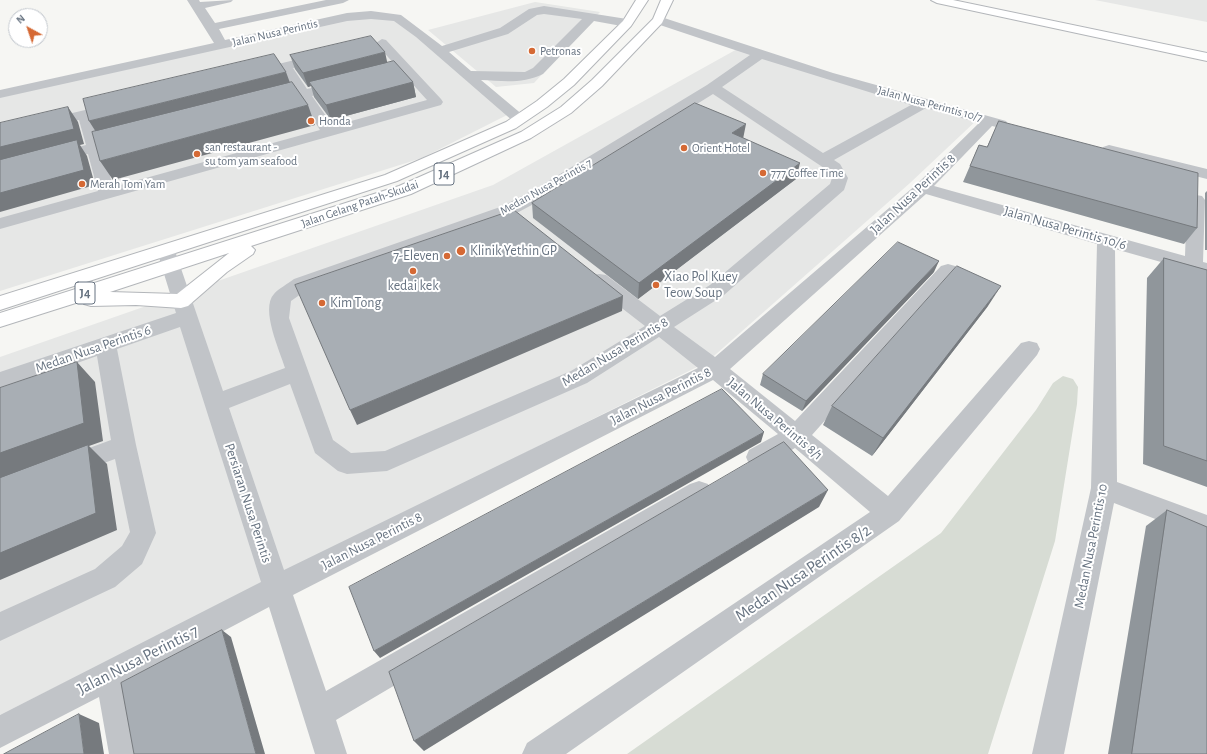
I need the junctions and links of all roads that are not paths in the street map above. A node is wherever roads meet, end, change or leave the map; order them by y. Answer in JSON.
{"nodes":[{"id":1,"x":227,"y":0,"type":"edge"},
{"id":2,"x":343,"y":0,"type":"edge"},
{"id":3,"x":642,"y":0,"type":"edge"},
{"id":4,"x":667,"y":0,"type":"edge"},
{"id":5,"x":937,"y":0,"type":"edge"},
{"id":6,"x":995,"y":0,"type":"edge"},
{"id":7,"x":195,"y":3,"type":"edge"},
{"id":8,"x":1010,"y":3,"type":"dead end"},
{"id":9,"x":591,"y":18,"type":"junction"},
{"id":10,"x":658,"y":20,"type":"junction"},
{"id":11,"x":627,"y":23,"type":"junction"},
{"id":12,"x":212,"y":27,"type":"junction"},
{"id":13,"x":420,"y":34,"type":"junction"},
{"id":14,"x":382,"y":43,"type":"junction"},
{"id":15,"x":221,"y":45,"type":"junction"},
{"id":16,"x":367,"y":47,"type":"edge"},
{"id":17,"x":440,"y":51,"type":"junction"},
{"id":18,"x":337,"y":54,"type":"edge"},
{"id":19,"x":760,"y":54,"type":"junction"},
{"id":20,"x":1207,"y":57,"type":"edge"},
{"id":21,"x":285,"y":66,"type":"junction"},
{"id":22,"x":406,"y":68,"type":"junction"},
{"id":23,"x":391,"y":72,"type":"edge"},
{"id":24,"x":468,"y":75,"type":"junction"},
{"id":25,"x":239,"y":78,"type":"edge"},
{"id":26,"x":355,"y":81,"type":"edge"},
{"id":27,"x":712,"y":88,"type":"junction"},
{"id":28,"x":0,"y":94,"type":"edge"},
{"id":29,"x":304,"y":94,"type":"junction"},
{"id":30,"x":131,"y":104,"type":"edge"},
{"id":31,"x":923,"y":104,"type":"junction"},
{"id":32,"x":259,"y":106,"type":"edge"},
{"id":33,"x":85,"y":115,"type":"junction"},
{"id":34,"x":519,"y":119,"type":"junction"},
{"id":35,"x":989,"y":121,"type":"junction"},
{"id":36,"x":1012,"y":126,"type":"edge"},
{"id":37,"x":329,"y":132,"type":"junction"},
{"id":38,"x":0,"y":135,"type":"edge"},
{"id":39,"x":139,"y":137,"type":"edge"},
{"id":40,"x":1096,"y":147,"type":"edge"},
{"id":41,"x":94,"y":148,"type":"junction"},
{"id":42,"x":828,"y":164,"type":"junction"},
{"id":43,"x":0,"y":172,"type":"edge"},
{"id":44,"x":1201,"y":173,"type":"edge"},
{"id":45,"x":923,"y":188,"type":"junction"},
{"id":46,"x":107,"y":194,"type":"junction"},
{"id":47,"x":1201,"y":218,"type":"edge"},
{"id":48,"x":0,"y":224,"type":"edge"},
{"id":49,"x":267,"y":236,"type":"junction"},
{"id":50,"x":1106,"y":240,"type":"junction"},
{"id":51,"x":168,"y":259,"type":"junction"},
{"id":52,"x":1201,"y":267,"type":"edge"},
{"id":53,"x":584,"y":268,"type":"edge"},
{"id":54,"x":948,"y":270,"type":"dead end"},
{"id":55,"x":64,"y":300,"type":"junction"},
{"id":56,"x":0,"y":303,"type":"edge"},
{"id":57,"x":184,"y":309,"type":"junction"},
{"id":58,"x":0,"y":320,"type":"edge"},
{"id":59,"x":658,"y":327,"type":"junction"},
{"id":60,"x":106,"y":344,"type":"junction"},
{"id":61,"x":1029,"y":349,"type":"dead end"},
{"id":62,"x":715,"y":369,"type":"junction"},
{"id":63,"x":297,"y":372,"type":"junction"},
{"id":64,"x":0,"y":381,"type":"edge"},
{"id":65,"x":215,"y":404,"type":"junction"},
{"id":66,"x":796,"y":436,"type":"junction"},
{"id":67,"x":124,"y":445,"type":"junction"},
{"id":68,"x":51,"y":473,"type":"edge"},
{"id":69,"x":1104,"y":488,"type":"junction"},
{"id":70,"x":890,"y":513,"type":"junction"},
{"id":71,"x":1207,"y":527,"type":"edge"},
{"id":72,"x":277,"y":588,"type":"junction"},
{"id":73,"x":0,"y":627,"type":"edge"},
{"id":74,"x":110,"y":675,"type":"junction"},
{"id":75,"x":318,"y":713,"type":"junction"},
{"id":76,"x":0,"y":732,"type":"edge"},
{"id":77,"x":125,"y":754,"type":"edge"},
{"id":78,"x":331,"y":754,"type":"edge"},
{"id":79,"x":538,"y":754,"type":"edge"},
{"id":80,"x":1048,"y":754,"type":"edge"}],
"edges":[{"from":1,"to":7,"type":"street"},
{"from":2,"to":12,"type":"street"},
{"from":3,"to":11,"type":"main road","name":"Jalan Gelang Patah-Skudai","number":"J4"},
{"from":4,"to":10,"type":"main road","name":"Jalan Gelang Patah-Skudai","number":"J4"},
{"from":5,"to":20,"type":"main road"},
{"from":6,"to":8,"type":"main road"},
{"from":7,"to":12,"type":"street"},
{"from":9,"to":11,"type":"street"},
{"from":9,"to":17,"type":"street"},
{"from":9,"to":24,"type":"street"},
{"from":10,"to":19,"type":"street","name":"Jalan Nusa Perintis 10/7"},
{"from":10,"to":49,"type":"main road","name":"Jalan Gelang Patah-Skudai","number":"J4"},
{"from":11,"to":34,"type":"main road","name":"Jalan Gelang Patah-Skudai","number":"J4"},
{"from":12,"to":15,"type":"street"},
{"from":13,"to":14,"type":"street"},
{"from":13,"to":15,"type":"street","name":"Jalan Nusa Perintis"},
{"from":13,"to":17,"type":"street","name":"Jalan Nusa Perintis"},
{"from":14,"to":16,"type":"street"},
{"from":14,"to":22,"type":"street"},
{"from":15,"to":28,"type":"street","name":"Jalan Nusa Perintis"},
{"from":17,"to":24,"type":"street","name":"Jalan Nusa Perintis"},
{"from":18,"to":21,"type":"street"},
{"from":19,"to":27,"type":"street"},
{"from":19,"to":31,"type":"street","name":"Jalan Nusa Perintis 10/7"},
{"from":21,"to":25,"type":"street"},
{"from":21,"to":29,"type":"street"},
{"from":22,"to":23,"type":"street"},
{"from":22,"to":37,"type":"street"},
{"from":24,"to":34,"type":"street","name":"Jalan Nusa Perintis"},
{"from":26,"to":29,"type":"street"},
{"from":27,"to":42,"type":"street"},
{"from":27,"to":63,"type":"street","name":"Medan Nusa Perintis 7"},
{"from":29,"to":32,"type":"street"},
{"from":29,"to":37,"type":"street"},
{"from":30,"to":33,"type":"street"},
{"from":31,"to":35,"type":"street","name":"Jalan Nusa Perintis 10/7"},
{"from":31,"to":42,"type":"street"},
{"from":33,"to":38,"type":"street"},
{"from":33,"to":41,"type":"street"},
{"from":34,"to":51,"type":"main road","name":"Jalan Gelang Patah-Skudai","number":"J4"},
{"from":35,"to":36,"type":"street","name":"Jalan Nusa Perintis 10/7"},
{"from":35,"to":45,"type":"street","name":"Jalan Nusa Perintis 8"},
{"from":37,"to":46,"type":"street"},
{"from":39,"to":41,"type":"street"},
{"from":40,"to":44,"type":"street"},
{"from":41,"to":43,"type":"street"},
{"from":41,"to":46,"type":"street"},
{"from":42,"to":59,"type":"street","name":"Medan Nusa Perintis 8"},
{"from":44,"to":47,"type":"street"},
{"from":45,"to":50,"type":"street","name":"Jalan Nusa Perintis 10/6"},
{"from":45,"to":62,"type":"street","name":"Jalan Nusa Perintis 8"},
{"from":46,"to":48,"type":"street"},
{"from":47,"to":52,"type":"street"},
{"from":49,"to":51,"type":"main road","name":"Jalan Gelang Patah-Skudai","number":"J4"},
{"from":49,"to":57,"type":"main road"},
{"from":50,"to":52,"type":"street","name":"Jalan Nusa Perintis 10/6"},
{"from":50,"to":69,"type":"street","name":"Medan Nusa Perintis 10"},
{"from":51,"to":55,"type":"main road","name":"Jalan Gelang Patah-Skudai","number":"J4"},
{"from":51,"to":56,"type":"main road","name":"Jalan Gelang Patah-Skudai","number":"J4"},
{"from":51,"to":57,"type":"street","name":"Persiaran Nusa Perintis"},
{"from":53,"to":59,"type":"street","name":"Jalan Nusa Perintis 8/1"},
{"from":54,"to":66,"type":"street"},
{"from":55,"to":57,"type":"main road"},
{"from":55,"to":58,"type":"main road","name":"Jalan Gelang Patah-Skudai","number":"J4"},
{"from":57,"to":60,"type":"street","name":"Medan Nusa Perintis 6"},
{"from":57,"to":65,"type":"street","name":"Persiaran Nusa Perintis"},
{"from":59,"to":62,"type":"street","name":"Jalan Nusa Perintis 8/1"},
{"from":59,"to":63,"type":"street","name":"Medan Nusa Perintis 8"},
{"from":60,"to":64,"type":"street","name":"Medan Nusa Perintis 6"},
{"from":60,"to":67,"type":"street"},
{"from":61,"to":70,"type":"street","name":"Medan Nusa Perintis 8/2"},
{"from":62,"to":66,"type":"street","name":"Jalan Nusa Perintis 8/1"},
{"from":62,"to":72,"type":"street","name":"Jalan Nusa Perintis 8"},
{"from":63,"to":65,"type":"street"},
{"from":65,"to":72,"type":"street","name":"Persiaran Nusa Perintis"},
{"from":66,"to":70,"type":"street","name":"Jalan Nusa Perintis 8/1"},
{"from":66,"to":75,"type":"street"},
{"from":67,"to":68,"type":"street"},
{"from":67,"to":73,"type":"street"},
{"from":69,"to":71,"type":"street"},
{"from":69,"to":80,"type":"street","name":"Medan Nusa Perintis 10"},
{"from":70,"to":79,"type":"street","name":"Medan Nusa Perintis 8/2"},
{"from":72,"to":74,"type":"street","name":"Jalan Nusa Perintis 7"},
{"from":72,"to":75,"type":"street","name":"Persiaran Nusa Perintis"},
{"from":74,"to":76,"type":"street","name":"Jalan Nusa Perintis 7"},
{"from":74,"to":77,"type":"street"},
{"from":75,"to":78,"type":"street","name":"Persiaran Nusa Perintis"}]}
